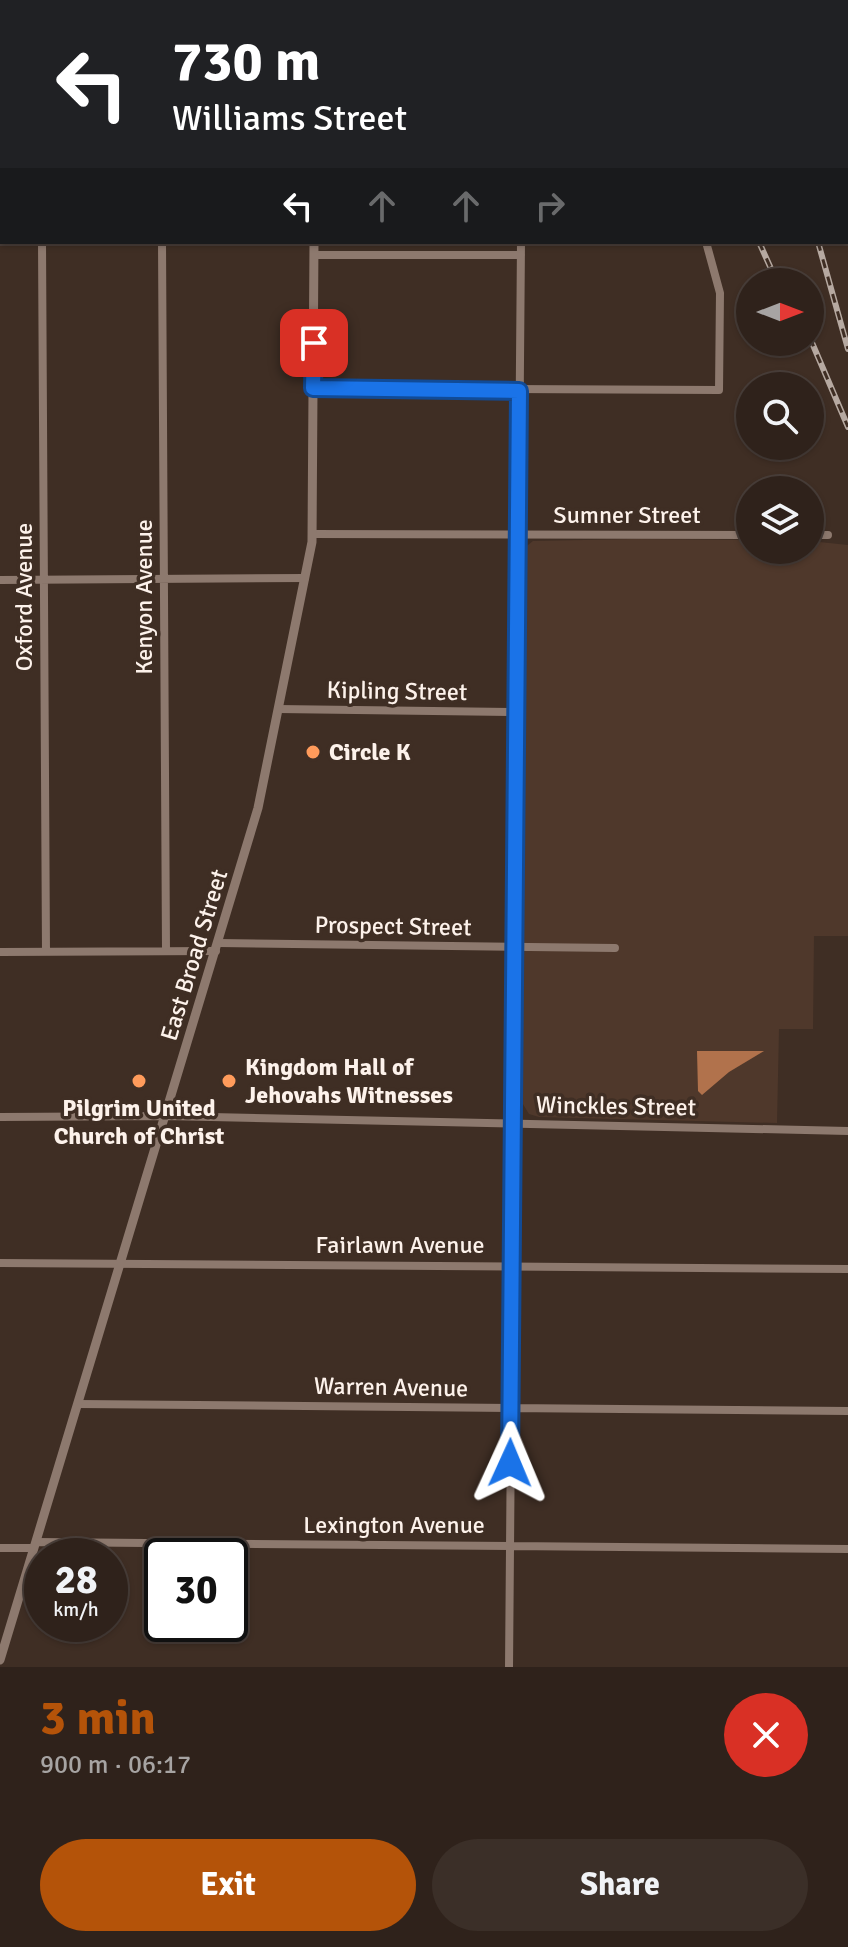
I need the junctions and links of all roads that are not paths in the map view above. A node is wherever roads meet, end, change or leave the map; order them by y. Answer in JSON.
{"nodes":[{"id":1,"x":42,"y":244,"type":"edge"},
{"id":2,"x":162,"y":244,"type":"edge"},
{"id":3,"x":314,"y":244,"type":"edge"},
{"id":4,"x":521,"y":244,"type":"edge"},
{"id":5,"x":707,"y":244,"type":"edge"},
{"id":6,"x":314,"y":255,"type":"junction"},
{"id":7,"x":521,"y":255,"type":"junction"},
{"id":8,"x":313,"y":388,"type":"junction"},
{"id":9,"x":519,"y":391,"type":"junction"},
{"id":10,"x":312,"y":534,"type":"junction"},
{"id":11,"x":517,"y":534,"type":"junction"},
{"id":12,"x":736,"y":535,"type":"edge"},
{"id":13,"x":824,"y":535,"type":"edge"},
{"id":14,"x":828,"y":535,"type":"dead end"},
{"id":15,"x":305,"y":578,"type":"junction"},
{"id":16,"x":44,"y":579,"type":"junction"},
{"id":17,"x":164,"y":579,"type":"junction"},
{"id":18,"x":0,"y":580,"type":"edge"},
{"id":19,"x":278,"y":709,"type":"junction"},
{"id":20,"x":515,"y":712,"type":"junction"},
{"id":21,"x":218,"y":947,"type":"junction"},
{"id":22,"x":514,"y":947,"type":"junction"},
{"id":23,"x":615,"y":948,"type":"dead end"},
{"id":24,"x":166,"y":951,"type":"junction"},
{"id":25,"x":0,"y":952,"type":"edge"},
{"id":26,"x":46,"y":952,"type":"junction"},
{"id":27,"x":166,"y":1116,"type":"junction"},
{"id":28,"x":0,"y":1117,"type":"edge"},
{"id":29,"x":513,"y":1124,"type":"junction"},
{"id":30,"x":848,"y":1131,"type":"edge"},
{"id":31,"x":0,"y":1263,"type":"edge"},
{"id":32,"x":121,"y":1263,"type":"junction"},
{"id":33,"x":512,"y":1266,"type":"junction"},
{"id":34,"x":848,"y":1269,"type":"edge"},
{"id":35,"x":78,"y":1404,"type":"junction"},
{"id":36,"x":511,"y":1408,"type":"junction"},
{"id":37,"x":848,"y":1411,"type":"edge"},
{"id":38,"x":37,"y":1538,"type":"edge"},
{"id":39,"x":128,"y":1545,"type":"edge"},
{"id":40,"x":24,"y":1546,"type":"edge"},
{"id":41,"x":510,"y":1546,"type":"junction"},
{"id":42,"x":0,"y":1548,"type":"edge"},
{"id":43,"x":848,"y":1549,"type":"edge"},
{"id":44,"x":24,"y":1581,"type":"edge"},
{"id":45,"x":0,"y":1660,"type":"edge"},
{"id":46,"x":509,"y":1667,"type":"edge"}],
"edges":[{"from":1,"to":16,"type":"street","name":"Oxford Avenue"},
{"from":2,"to":17,"type":"street","name":"Kenyon Avenue"},
{"from":3,"to":6,"type":"street","name":"East Broad Street"},
{"from":4,"to":7,"type":"street"},
{"from":5,"to":9,"type":"street"},
{"from":6,"to":7,"type":"street"},
{"from":6,"to":8,"type":"street","name":"East Broad Street"},
{"from":7,"to":9,"type":"street"},
{"from":8,"to":9,"type":"street"},
{"from":8,"to":10,"type":"street","name":"East Broad Street"},
{"from":9,"to":11,"type":"street"},
{"from":10,"to":11,"type":"street","name":"Sumner Street"},
{"from":10,"to":15,"type":"street","name":"East Broad Street"},
{"from":11,"to":12,"type":"street","name":"Sumner Street"},
{"from":11,"to":20,"type":"street"},
{"from":13,"to":14,"type":"street"},
{"from":15,"to":17,"type":"street"},
{"from":15,"to":19,"type":"street","name":"East Broad Street"},
{"from":16,"to":17,"type":"street"},
{"from":16,"to":18,"type":"street"},
{"from":16,"to":26,"type":"street","name":"Oxford Avenue"},
{"from":17,"to":24,"type":"street","name":"Kenyon Avenue"},
{"from":19,"to":20,"type":"street","name":"Kipling Street"},
{"from":19,"to":21,"type":"street","name":"East Broad Street"},
{"from":20,"to":22,"type":"street"},
{"from":21,"to":22,"type":"street","name":"Prospect Street"},
{"from":21,"to":24,"type":"street","name":"Prospect Street"},
{"from":21,"to":27,"type":"street","name":"East Broad Street"},
{"from":22,"to":23,"type":"street","name":"Prospect Street"},
{"from":22,"to":29,"type":"street"},
{"from":24,"to":26,"type":"street","name":"Prospect Street"},
{"from":25,"to":26,"type":"street","name":"Prospect Street"},
{"from":27,"to":28,"type":"street","name":"Winckles Street"},
{"from":27,"to":29,"type":"street","name":"Winckles Street"},
{"from":27,"to":32,"type":"street","name":"East Broad Street"},
{"from":29,"to":30,"type":"street","name":"Winckles Street"},
{"from":29,"to":33,"type":"street"},
{"from":31,"to":32,"type":"street","name":"Fairlawn Avenue"},
{"from":32,"to":33,"type":"street","name":"Fairlawn Avenue"},
{"from":32,"to":35,"type":"street","name":"East Broad Street"},
{"from":33,"to":34,"type":"street","name":"Fairlawn Avenue"},
{"from":33,"to":36,"type":"street"},
{"from":35,"to":36,"type":"street","name":"Warren Avenue"},
{"from":35,"to":38,"type":"street","name":"East Broad Street"},
{"from":36,"to":37,"type":"street","name":"Warren Avenue"},
{"from":36,"to":41,"type":"street"},
{"from":39,"to":41,"type":"street","name":"Lexington Avenue"},
{"from":40,"to":42,"type":"street","name":"Lexington Avenue"},
{"from":41,"to":43,"type":"street","name":"Lexington Avenue"},
{"from":41,"to":46,"type":"street"},
{"from":44,"to":45,"type":"street","name":"East Broad Street"}]}
